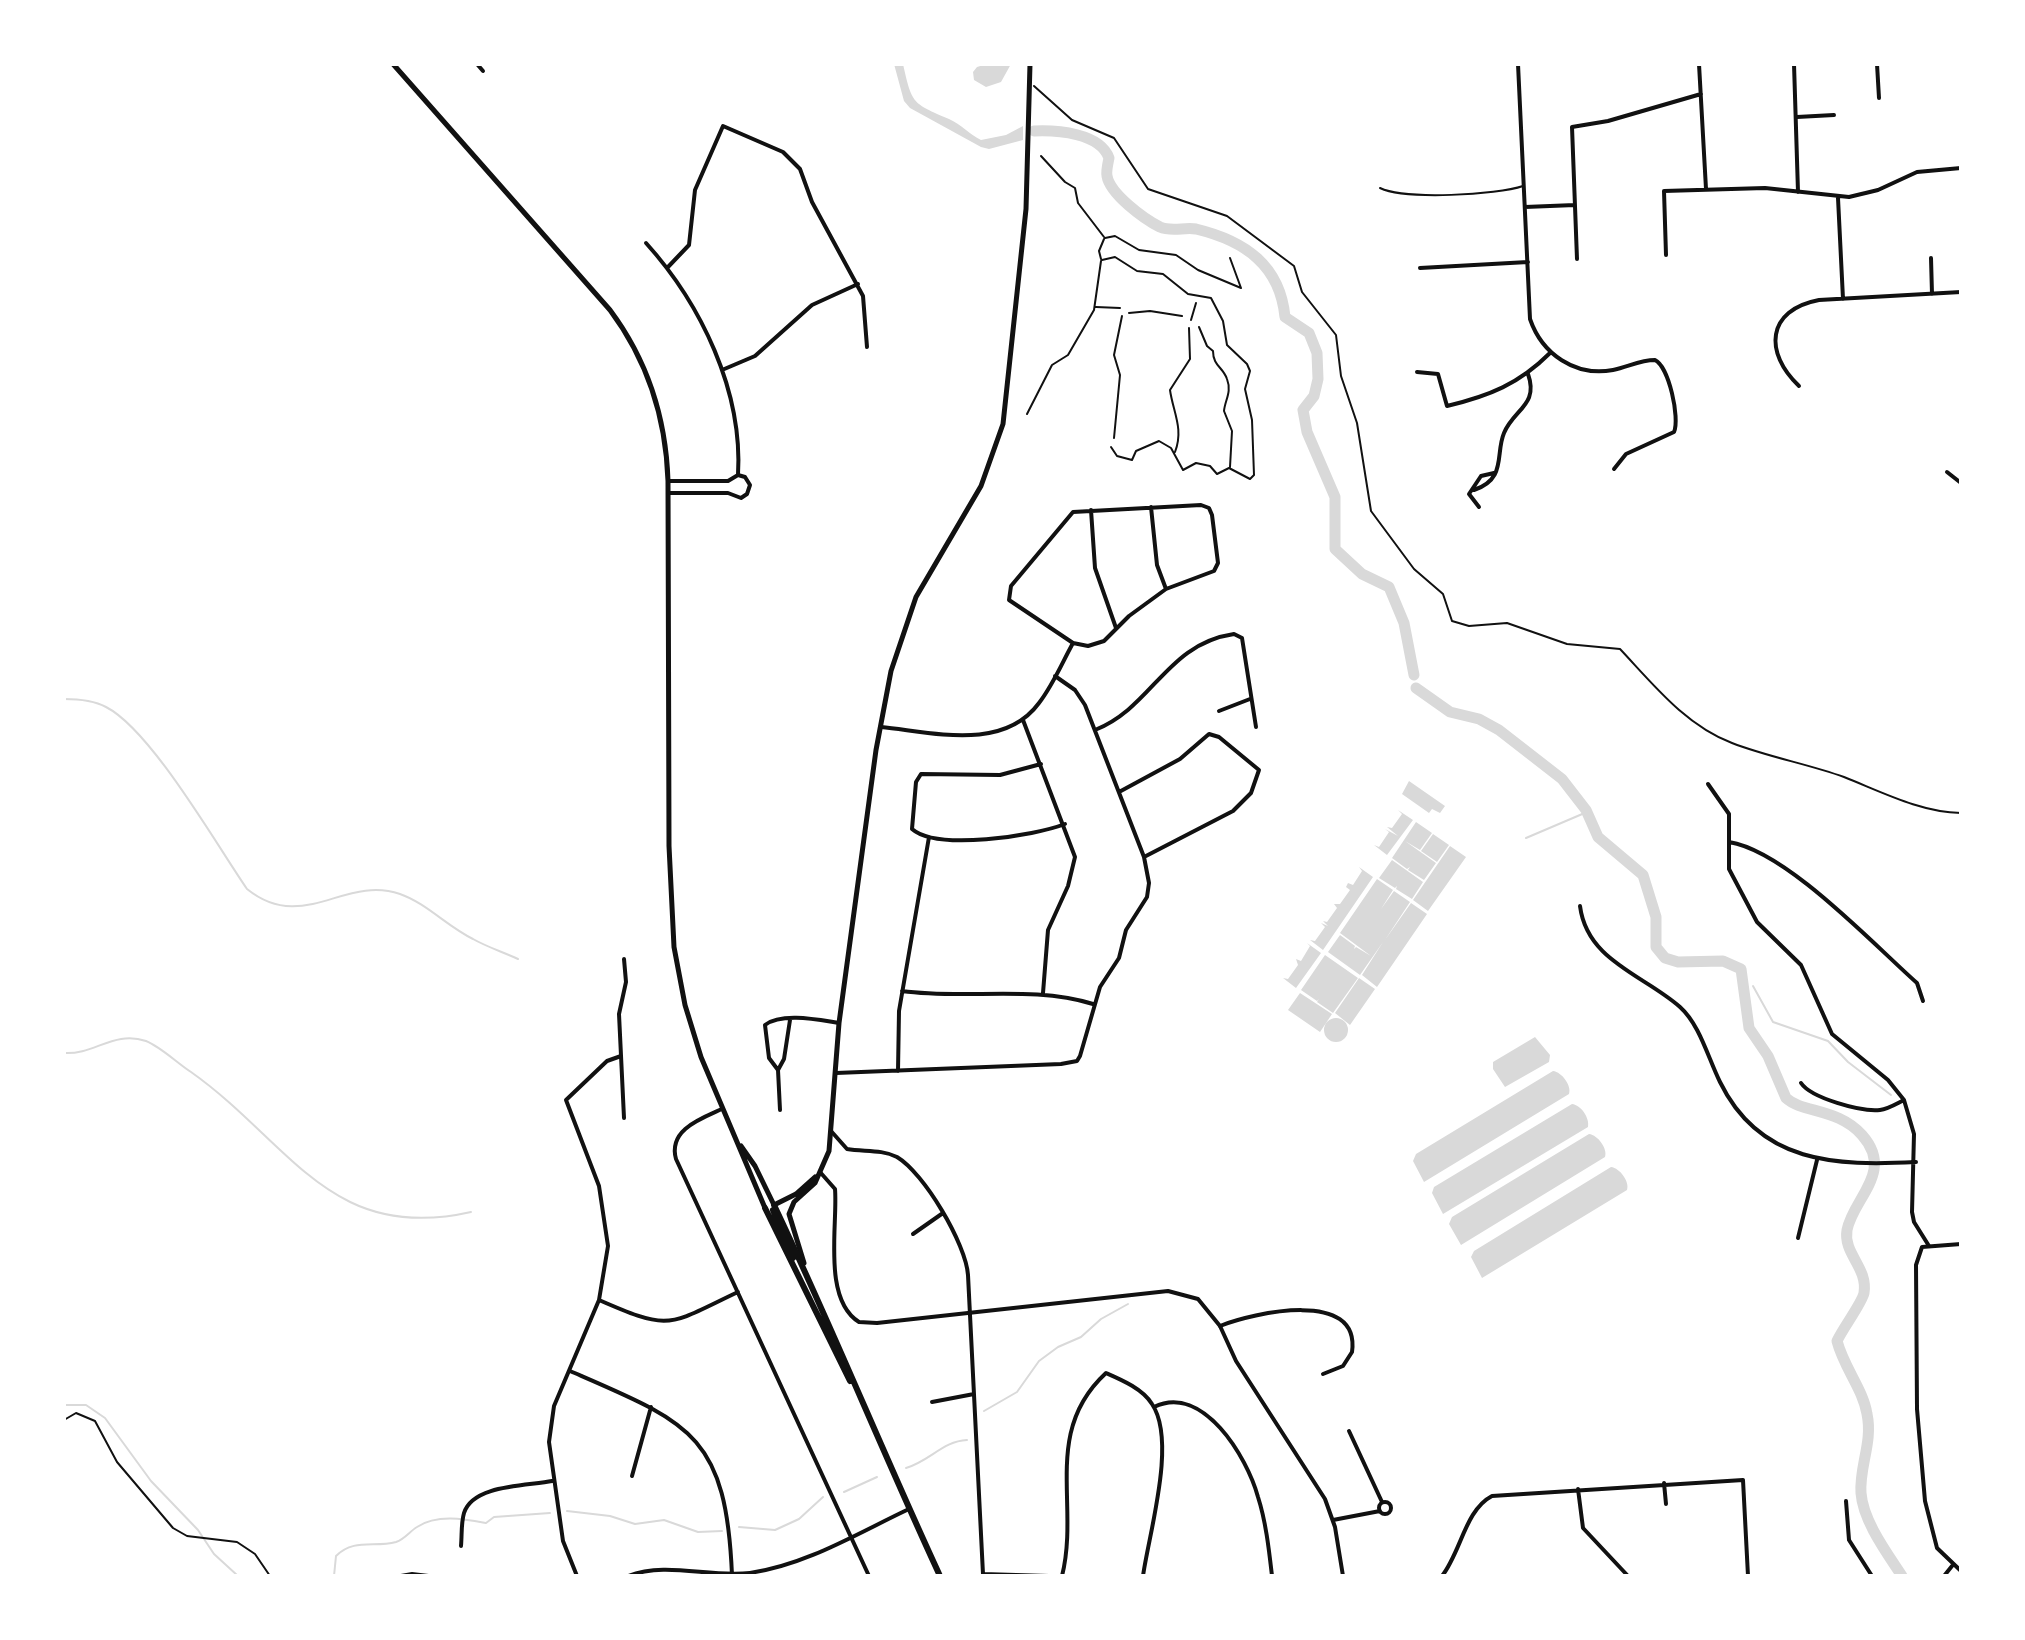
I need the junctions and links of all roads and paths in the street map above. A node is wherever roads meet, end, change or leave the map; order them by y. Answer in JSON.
{"nodes":[{"id":1,"x":393,"y":64,"type":"edge"},
{"id":2,"x":477,"y":64,"type":"edge"},
{"id":3,"x":1030,"y":64,"type":"edge"},
{"id":4,"x":1518,"y":64,"type":"edge"},
{"id":5,"x":1699,"y":64,"type":"edge"},
{"id":6,"x":1794,"y":64,"type":"edge"},
{"id":7,"x":1877,"y":64,"type":"edge"},
{"id":8,"x":483,"y":71,"type":"dead end"},
{"id":9,"x":1030,"y":83,"type":"junction"},
{"id":10,"x":1701,"y":94,"type":"junction"},
{"id":11,"x":1879,"y":98,"type":"dead end"},
{"id":12,"x":1834,"y":115,"type":"dead end"},
{"id":13,"x":1797,"y":117,"type":"junction"},
{"id":14,"x":1041,"y":156,"type":"dead end"},
{"id":15,"x":1961,"y":168,"type":"edge"},
{"id":16,"x":1525,"y":185,"type":"junction"},
{"id":17,"x":1380,"y":188,"type":"dead end"},
{"id":18,"x":1706,"y":189,"type":"junction"},
{"id":19,"x":1798,"y":192,"type":"junction"},
{"id":20,"x":1838,"y":198,"type":"junction"},
{"id":21,"x":1575,"y":205,"type":"junction"},
{"id":22,"x":1525,"y":207,"type":"junction"},
{"id":23,"x":1105,"y":238,"type":"junction"},
{"id":24,"x":646,"y":243,"type":"dead end"},
{"id":25,"x":1666,"y":255,"type":"dead end"},
{"id":26,"x":1230,"y":258,"type":"dead end"},
{"id":27,"x":1931,"y":258,"type":"dead end"},
{"id":28,"x":1577,"y":259,"type":"dead end"},
{"id":29,"x":1102,"y":260,"type":"junction"},
{"id":30,"x":1528,"y":262,"type":"junction"},
{"id":31,"x":668,"y":267,"type":"junction"},
{"id":32,"x":1420,"y":268,"type":"dead end"},
{"id":33,"x":858,"y":284,"type":"junction"},
{"id":34,"x":1961,"y":292,"type":"edge"},
{"id":35,"x":1932,"y":294,"type":"junction"},
{"id":36,"x":1843,"y":299,"type":"junction"},
{"id":37,"x":1196,"y":303,"type":"dead end"},
{"id":38,"x":1095,"y":307,"type":"junction"},
{"id":39,"x":1120,"y":308,"type":"dead end"},
{"id":40,"x":1129,"y":313,"type":"dead end"},
{"id":41,"x":1122,"y":316,"type":"dead end"},
{"id":42,"x":1182,"y":316,"type":"dead end"},
{"id":43,"x":1191,"y":320,"type":"dead end"},
{"id":44,"x":1199,"y":327,"type":"dead end"},
{"id":45,"x":1189,"y":328,"type":"dead end"},
{"id":46,"x":867,"y":347,"type":"dead end"},
{"id":47,"x":1550,"y":353,"type":"junction"},
{"id":48,"x":722,"y":370,"type":"junction"},
{"id":49,"x":1417,"y":372,"type":"dead end"},
{"id":50,"x":1528,"y":374,"type":"junction"},
{"id":51,"x":1799,"y":386,"type":"dead end"},
{"id":52,"x":1027,"y":414,"type":"dead end"},
{"id":53,"x":1114,"y":438,"type":"dead end"},
{"id":54,"x":1111,"y":447,"type":"dead end"},
{"id":55,"x":1174,"y":453,"type":"junction"},
{"id":56,"x":1229,"y":468,"type":"junction"},
{"id":57,"x":1614,"y":469,"type":"dead end"},
{"id":58,"x":1947,"y":472,"type":"dead end"},
{"id":59,"x":738,"y":475,"type":"junction"},
{"id":60,"x":668,"y":481,"type":"junction"},
{"id":61,"x":1961,"y":483,"type":"edge"},
{"id":62,"x":668,"y":493,"type":"junction"},
{"id":63,"x":1151,"y":507,"type":"junction"},
{"id":64,"x":1479,"y":507,"type":"dead end"},
{"id":65,"x":1091,"y":510,"type":"junction"},
{"id":66,"x":1166,"y":589,"type":"junction"},
{"id":67,"x":1117,"y":628,"type":"junction"},
{"id":68,"x":1073,"y":643,"type":"junction"},
{"id":69,"x":1055,"y":676,"type":"junction"},
{"id":70,"x":1250,"y":699,"type":"junction"},
{"id":71,"x":1219,"y":711,"type":"dead end"},
{"id":72,"x":1023,"y":720,"type":"junction"},
{"id":73,"x":880,"y":727,"type":"junction"},
{"id":74,"x":1256,"y":727,"type":"dead end"},
{"id":75,"x":1095,"y":730,"type":"junction"},
{"id":76,"x":1041,"y":764,"type":"junction"},
{"id":77,"x":1708,"y":784,"type":"dead end"},
{"id":78,"x":1119,"y":793,"type":"junction"},
{"id":79,"x":1961,"y":813,"type":"edge"},
{"id":80,"x":1065,"y":824,"type":"junction"},
{"id":81,"x":929,"y":836,"type":"junction"},
{"id":82,"x":1729,"y":842,"type":"junction"},
{"id":83,"x":1144,"y":857,"type":"junction"},
{"id":84,"x":1580,"y":906,"type":"dead end"},
{"id":85,"x":624,"y":959,"type":"dead end"},
{"id":86,"x":902,"y":991,"type":"junction"},
{"id":87,"x":1043,"y":993,"type":"junction"},
{"id":88,"x":1923,"y":1001,"type":"dead end"},
{"id":89,"x":1093,"y":1004,"type":"junction"},
{"id":90,"x":790,"y":1020,"type":"junction"},
{"id":91,"x":839,"y":1023,"type":"junction"},
{"id":92,"x":621,"y":1056,"type":"junction"},
{"id":93,"x":778,"y":1070,"type":"junction"},
{"id":94,"x":898,"y":1071,"type":"junction"},
{"id":95,"x":833,"y":1073,"type":"junction"},
{"id":96,"x":1801,"y":1083,"type":"dead end"},
{"id":97,"x":1904,"y":1100,"type":"junction"},
{"id":98,"x":722,"y":1109,"type":"junction"},
{"id":99,"x":780,"y":1110,"type":"dead end"},
{"id":100,"x":624,"y":1118,"type":"dead end"},
{"id":101,"x":831,"y":1131,"type":"junction"},
{"id":102,"x":737,"y":1143,"type":"junction"},
{"id":103,"x":1817,"y":1160,"type":"junction"},
{"id":104,"x":1916,"y":1162,"type":"junction"},
{"id":105,"x":820,"y":1172,"type":"junction"},
{"id":106,"x":774,"y":1205,"type":"junction"},
{"id":107,"x":765,"y":1208,"type":"joint"},
{"id":108,"x":943,"y":1213,"type":"junction"},
{"id":109,"x":913,"y":1234,"type":"dead end"},
{"id":110,"x":1798,"y":1238,"type":"dead end"},
{"id":111,"x":1961,"y":1244,"type":"edge"},
{"id":112,"x":1929,"y":1246,"type":"junction"},
{"id":113,"x":806,"y":1271,"type":"junction"},
{"id":114,"x":800,"y":1277,"type":"junction"},
{"id":115,"x":738,"y":1292,"type":"junction"},
{"id":116,"x":599,"y":1300,"type":"junction"},
{"id":117,"x":970,"y":1312,"type":"junction"},
{"id":118,"x":1220,"y":1326,"type":"junction"},
{"id":119,"x":570,"y":1371,"type":"junction"},
{"id":120,"x":1323,"y":1374,"type":"dead end"},
{"id":121,"x":974,"y":1394,"type":"junction"},
{"id":122,"x":861,"y":1402,"type":"junction"},
{"id":123,"x":932,"y":1402,"type":"dead end"},
{"id":124,"x":651,"y":1407,"type":"junction"},
{"id":125,"x":1154,"y":1407,"type":"junction"},
{"id":126,"x":64,"y":1420,"type":"edge"},
{"id":127,"x":1349,"y":1431,"type":"dead end"},
{"id":128,"x":632,"y":1476,"type":"dead end"},
{"id":129,"x":552,"y":1481,"type":"junction"},
{"id":130,"x":1664,"y":1483,"type":"junction"},
{"id":131,"x":971,"y":1486,"type":"dead end"},
{"id":132,"x":978,"y":1486,"type":"junction"},
{"id":133,"x":1578,"y":1489,"type":"junction"},
{"id":134,"x":1846,"y":1501,"type":"dead end"},
{"id":135,"x":1382,"y":1502,"type":"junction"},
{"id":136,"x":1666,"y":1504,"type":"dead end"},
{"id":137,"x":909,"y":1509,"type":"junction"},
{"id":138,"x":1380,"y":1511,"type":"junction"},
{"id":139,"x":1333,"y":1520,"type":"junction"},
{"id":140,"x":851,"y":1537,"type":"junction"},
{"id":141,"x":461,"y":1546,"type":"dead end"},
{"id":142,"x":1952,"y":1566,"type":"junction"},
{"id":143,"x":1961,"y":1571,"type":"edge"},
{"id":144,"x":732,"y":1575,"type":"edge"},
{"id":145,"x":270,"y":1576,"type":"edge"},
{"id":146,"x":395,"y":1576,"type":"edge"},
{"id":147,"x":437,"y":1576,"type":"edge"},
{"id":148,"x":577,"y":1576,"type":"edge"},
{"id":149,"x":628,"y":1576,"type":"edge"},
{"id":150,"x":869,"y":1576,"type":"edge"},
{"id":151,"x":940,"y":1576,"type":"edge"},
{"id":152,"x":1049,"y":1576,"type":"edge"},
{"id":153,"x":1062,"y":1576,"type":"edge"},
{"id":154,"x":1143,"y":1576,"type":"edge"},
{"id":155,"x":1272,"y":1576,"type":"edge"},
{"id":156,"x":1343,"y":1576,"type":"edge"},
{"id":157,"x":1442,"y":1576,"type":"edge"},
{"id":158,"x":1628,"y":1576,"type":"edge"},
{"id":159,"x":1748,"y":1576,"type":"edge"},
{"id":160,"x":1872,"y":1576,"type":"edge"},
{"id":161,"x":1944,"y":1576,"type":"edge"}],
"edges":[{"from":1,"to":60,"type":"main road"},
{"from":2,"to":8,"type":"street"},
{"from":3,"to":9,"type":"main road"},
{"from":4,"to":16,"type":"street"},
{"from":5,"to":10,"type":"street"},
{"from":6,"to":13,"type":"street"},
{"from":7,"to":11,"type":"street"},
{"from":9,"to":73,"type":"main road"},
{"from":9,"to":79,"type":"path"},
{"from":10,"to":18,"type":"street"},
{"from":10,"to":21,"type":"street"},
{"from":12,"to":13,"type":"street"},
{"from":13,"to":19,"type":"street"},
{"from":14,"to":23,"type":"path"},
{"from":15,"to":20,"type":"street"},
{"from":16,"to":17,"type":"lane"},
{"from":16,"to":22,"type":"street"},
{"from":18,"to":19,"type":"street"},
{"from":18,"to":25,"type":"street"},
{"from":19,"to":20,"type":"street"},
{"from":20,"to":36,"type":"street"},
{"from":21,"to":22,"type":"street"},
{"from":21,"to":28,"type":"street"},
{"from":22,"to":30,"type":"street"},
{"from":23,"to":26,"type":"path"},
{"from":23,"to":29,"type":"path"},
{"from":24,"to":31,"type":"street"},
{"from":27,"to":35,"type":"street"},
{"from":29,"to":38,"type":"path"},
{"from":29,"to":56,"type":"path"},
{"from":30,"to":32,"type":"street"},
{"from":30,"to":47,"type":"street"},
{"from":31,"to":33,"type":"street"},
{"from":31,"to":48,"type":"street"},
{"from":33,"to":46,"type":"street"},
{"from":33,"to":48,"type":"street"},
{"from":34,"to":35,"type":"street"},
{"from":35,"to":36,"type":"street"},
{"from":36,"to":51,"type":"street"},
{"from":37,"to":43,"type":"path"},
{"from":38,"to":39,"type":"path"},
{"from":38,"to":52,"type":"path"},
{"from":40,"to":42,"type":"path"},
{"from":41,"to":53,"type":"path"},
{"from":44,"to":56,"type":"path"},
{"from":45,"to":55,"type":"path"},
{"from":47,"to":50,"type":"street"},
{"from":47,"to":57,"type":"street"},
{"from":48,"to":59,"type":"street"},
{"from":49,"to":50,"type":"street"},
{"from":50,"to":64,"type":"street"},
{"from":54,"to":55,"type":"path"},
{"from":55,"to":56,"type":"path"},
{"from":58,"to":61,"type":"street"},
{"from":59,"to":60,"type":"street"},
{"from":59,"to":62,"type":"street"},
{"from":60,"to":62,"type":"main road"},
{"from":62,"to":98,"type":"main road"},
{"from":63,"to":65,"type":"street"},
{"from":63,"to":66,"type":"street"},
{"from":63,"to":66,"type":"street"},
{"from":65,"to":67,"type":"street"},
{"from":65,"to":68,"type":"street"},
{"from":66,"to":67,"type":"street"},
{"from":67,"to":68,"type":"street"},
{"from":68,"to":69,"type":"street"},
{"from":69,"to":72,"type":"street"},
{"from":69,"to":75,"type":"street"},
{"from":70,"to":71,"type":"street"},
{"from":70,"to":74,"type":"street"},
{"from":70,"to":75,"type":"street"},
{"from":72,"to":73,"type":"street"},
{"from":72,"to":76,"type":"street"},
{"from":73,"to":91,"type":"main road"},
{"from":75,"to":78,"type":"street"},
{"from":76,"to":80,"type":"street"},
{"from":76,"to":81,"type":"street"},
{"from":77,"to":82,"type":"street"},
{"from":78,"to":83,"type":"street"},
{"from":78,"to":83,"type":"street"},
{"from":80,"to":81,"type":"street"},
{"from":80,"to":87,"type":"street"},
{"from":81,"to":86,"type":"street"},
{"from":82,"to":88,"type":"street"},
{"from":82,"to":97,"type":"street"},
{"from":83,"to":89,"type":"street"},
{"from":84,"to":103,"type":"street"},
{"from":85,"to":92,"type":"street"},
{"from":86,"to":87,"type":"street"},
{"from":86,"to":94,"type":"street"},
{"from":87,"to":89,"type":"street"},
{"from":89,"to":94,"type":"street"},
{"from":90,"to":91,"type":"street"},
{"from":90,"to":93,"type":"street"},
{"from":90,"to":93,"type":"street"},
{"from":91,"to":95,"type":"main road"},
{"from":92,"to":100,"type":"street"},
{"from":92,"to":116,"type":"street"},
{"from":93,"to":99,"type":"street"},
{"from":94,"to":95,"type":"street"},
{"from":95,"to":101,"type":"main road"},
{"from":96,"to":97,"type":"street"},
{"from":97,"to":104,"type":"street"},
{"from":98,"to":102,"type":"main road"},
{"from":98,"to":115,"type":"street"},
{"from":101,"to":105,"type":"main road"},
{"from":101,"to":108,"type":"street"},
{"from":102,"to":106,"type":"main road"},
{"from":102,"to":107,"type":"main road"},
{"from":103,"to":104,"type":"street"},
{"from":103,"to":110,"type":"street"},
{"from":104,"to":112,"type":"street"},
{"from":105,"to":106,"type":"main road"},
{"from":105,"to":113,"type":"main road"},
{"from":105,"to":117,"type":"street"},
{"from":106,"to":113,"type":"main road"},
{"from":106,"to":114,"type":"main road"},
{"from":107,"to":114,"type":"main road"},
{"from":108,"to":109,"type":"street"},
{"from":108,"to":117,"type":"street"},
{"from":111,"to":112,"type":"street"},
{"from":112,"to":142,"type":"street"},
{"from":113,"to":122,"type":"main road"},
{"from":114,"to":122,"type":"main road"},
{"from":115,"to":116,"type":"street"},
{"from":115,"to":140,"type":"street"},
{"from":116,"to":119,"type":"street"},
{"from":117,"to":118,"type":"street"},
{"from":117,"to":121,"type":"street"},
{"from":118,"to":120,"type":"street"},
{"from":118,"to":139,"type":"street"},
{"from":119,"to":124,"type":"street"},
{"from":119,"to":129,"type":"street"},
{"from":121,"to":123,"type":"street"},
{"from":121,"to":132,"type":"street"},
{"from":122,"to":137,"type":"main road"},
{"from":124,"to":128,"type":"street"},
{"from":124,"to":144,"type":"street"},
{"from":125,"to":153,"type":"street"},
{"from":125,"to":154,"type":"street"},
{"from":125,"to":155,"type":"street"},
{"from":126,"to":145,"type":"path"},
{"from":127,"to":135,"type":"street"},
{"from":129,"to":141,"type":"street"},
{"from":129,"to":148,"type":"street"},
{"from":130,"to":133,"type":"street"},
{"from":130,"to":136,"type":"street"},
{"from":130,"to":159,"type":"street"},
{"from":131,"to":132,"type":"street"},
{"from":132,"to":152,"type":"street"},
{"from":133,"to":157,"type":"street"},
{"from":133,"to":158,"type":"street"},
{"from":134,"to":160,"type":"street"},
{"from":135,"to":138,"type":"street"},
{"from":135,"to":138,"type":"street"},
{"from":137,"to":140,"type":"street"},
{"from":137,"to":151,"type":"main road"},
{"from":138,"to":139,"type":"street"},
{"from":139,"to":156,"type":"street"},
{"from":140,"to":144,"type":"street"},
{"from":140,"to":150,"type":"street"},
{"from":142,"to":143,"type":"street"},
{"from":142,"to":161,"type":"street"},
{"from":144,"to":149,"type":"street"},
{"from":146,"to":147,"type":"path"}]}
